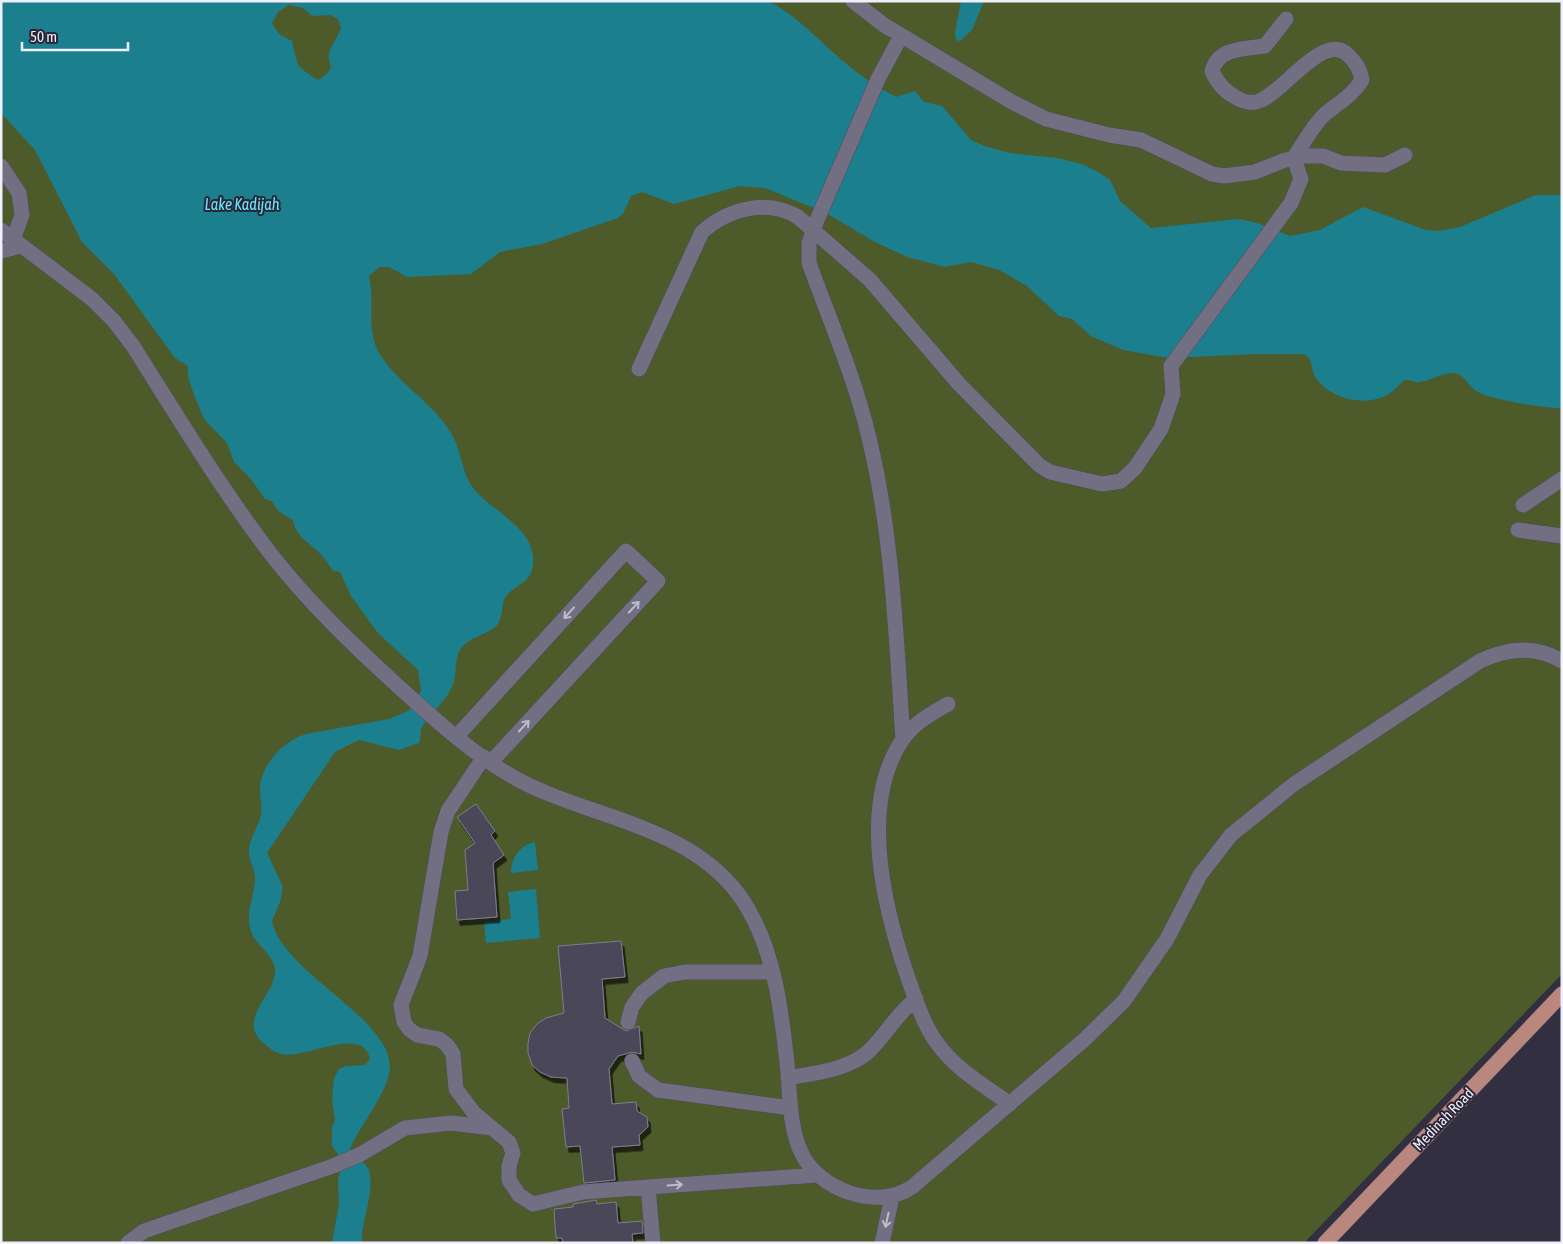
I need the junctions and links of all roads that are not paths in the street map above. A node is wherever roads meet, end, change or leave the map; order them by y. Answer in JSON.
{"nodes":[{"id":1,"x":853,"y":1,"type":"edge"},
{"id":2,"x":1286,"y":19,"type":"dead end"},
{"id":3,"x":901,"y":36,"type":"junction"},
{"id":4,"x":1405,"y":155,"type":"dead end"},
{"id":5,"x":1294,"y":158,"type":"junction"},
{"id":6,"x":1,"y":166,"type":"edge"},
{"id":7,"x":816,"y":226,"type":"junction"},
{"id":8,"x":1,"y":230,"type":"edge"},
{"id":9,"x":17,"y":243,"type":"junction"},
{"id":10,"x":1,"y":251,"type":"edge"},
{"id":11,"x":639,"y":369,"type":"dead end"},
{"id":12,"x":1562,"y":479,"type":"edge"},
{"id":13,"x":1523,"y":505,"type":"dead end"},
{"id":14,"x":1518,"y":530,"type":"dead end"},
{"id":15,"x":1562,"y":536,"type":"edge"},
{"id":16,"x":1562,"y":661,"type":"edge"},
{"id":17,"x":948,"y":704,"type":"dead end"},
{"id":18,"x":457,"y":736,"type":"junction"},
{"id":19,"x":904,"y":739,"type":"junction"},
{"id":20,"x":487,"y":759,"type":"junction"},
{"id":21,"x":772,"y":972,"type":"junction"},
{"id":22,"x":1562,"y":994,"type":"edge"},
{"id":23,"x":916,"y":998,"type":"junction"},
{"id":24,"x":628,"y":1022,"type":"dead end"},
{"id":25,"x":632,"y":1061,"type":"dead end"},
{"id":26,"x":788,"y":1078,"type":"junction"},
{"id":27,"x":1010,"y":1104,"type":"junction"},
{"id":28,"x":791,"y":1108,"type":"junction"},
{"id":29,"x":492,"y":1128,"type":"junction"},
{"id":30,"x":817,"y":1175,"type":"junction"},
{"id":31,"x":648,"y":1187,"type":"junction"},
{"id":32,"x":892,"y":1197,"type":"junction"},
{"id":33,"x":128,"y":1243,"type":"edge"},
{"id":34,"x":653,"y":1243,"type":"edge"},
{"id":35,"x":882,"y":1243,"type":"edge"},
{"id":36,"x":1325,"y":1243,"type":"edge"}],
"edges":[{"from":1,"to":3,"type":"lane"},
{"from":2,"to":5,"type":"lane"},
{"from":3,"to":5,"type":"lane"},
{"from":3,"to":7,"type":"lane"},
{"from":4,"to":5,"type":"lane"},
{"from":5,"to":7,"type":"lane"},
{"from":6,"to":9,"type":"lane"},
{"from":7,"to":11,"type":"lane"},
{"from":7,"to":19,"type":"lane"},
{"from":8,"to":9,"type":"lane"},
{"from":9,"to":10,"type":"lane"},
{"from":9,"to":18,"type":"lane"},
{"from":12,"to":13,"type":"lane"},
{"from":14,"to":15,"type":"lane"},
{"from":16,"to":27,"type":"lane"},
{"from":17,"to":19,"type":"lane"},
{"from":18,"to":20,"type":"lane"},
{"from":20,"to":18,"type":"lane","one_way":true},
{"from":19,"to":23,"type":"lane"},
{"from":20,"to":21,"type":"lane"},
{"from":20,"to":29,"type":"lane"},
{"from":21,"to":24,"type":"lane"},
{"from":21,"to":26,"type":"lane"},
{"from":22,"to":36,"type":"main road","name":"Medinah Road"},
{"from":23,"to":26,"type":"lane"},
{"from":23,"to":27,"type":"lane"},
{"from":25,"to":28,"type":"lane"},
{"from":26,"to":28,"type":"lane"},
{"from":27,"to":32,"type":"lane"},
{"from":28,"to":30,"type":"lane"},
{"from":29,"to":31,"type":"lane"},
{"from":29,"to":33,"type":"lane"},
{"from":31,"to":30,"type":"lane","one_way":true},
{"from":30,"to":32,"type":"lane"},
{"from":31,"to":34,"type":"lane"},
{"from":32,"to":35,"type":"lane","one_way":true}]}
